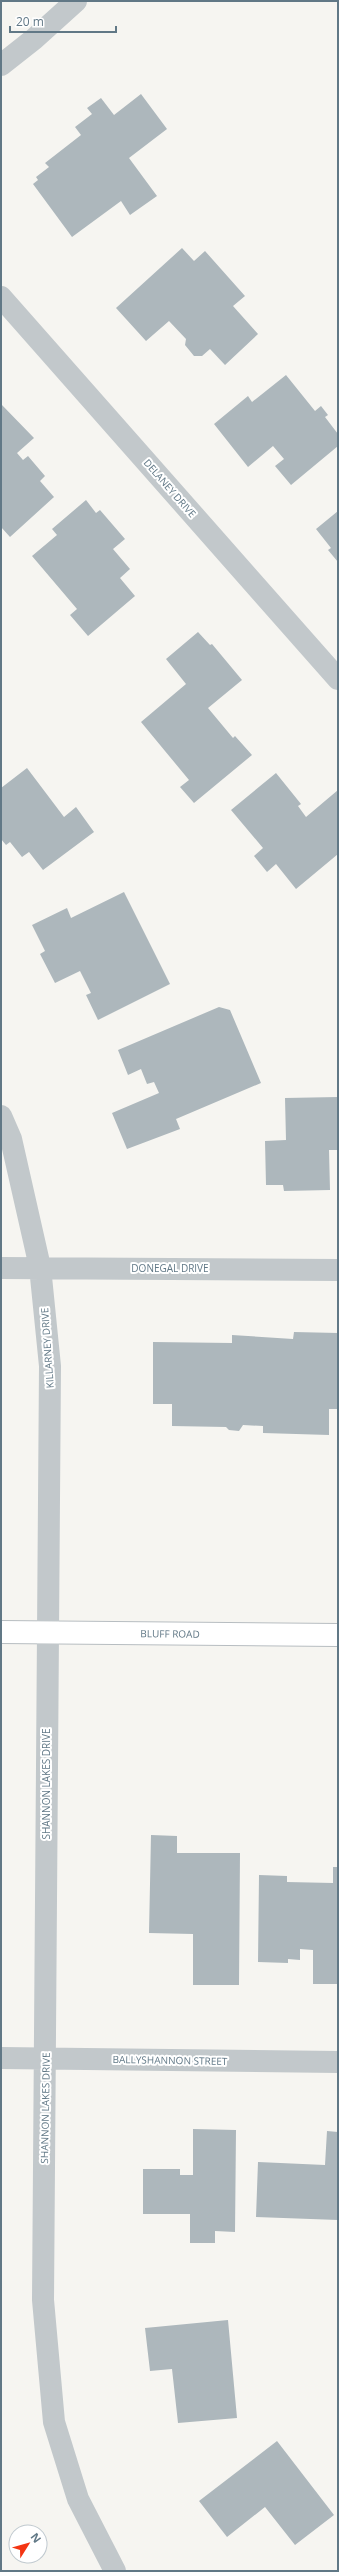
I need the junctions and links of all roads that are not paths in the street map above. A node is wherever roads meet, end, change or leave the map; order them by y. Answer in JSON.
{"nodes":[{"id":1,"x":76,"y":1,"type":"edge"},
{"id":2,"x":1,"y":65,"type":"edge"},
{"id":3,"x":1,"y":297,"type":"edge"},
{"id":4,"x":338,"y":679,"type":"edge"},
{"id":5,"x":1,"y":1116,"type":"edge"},
{"id":6,"x":1,"y":1268,"type":"edge"},
{"id":7,"x":40,"y":1268,"type":"junction"},
{"id":8,"x":338,"y":1270,"type":"edge"},
{"id":9,"x":1,"y":1632,"type":"edge"},
{"id":10,"x":46,"y":1632,"type":"junction"},
{"id":11,"x":338,"y":1635,"type":"edge"},
{"id":12,"x":1,"y":2058,"type":"edge"},
{"id":13,"x":46,"y":2058,"type":"junction"},
{"id":14,"x":338,"y":2062,"type":"edge"},
{"id":15,"x":115,"y":2571,"type":"edge"}],
"edges":[{"from":1,"to":2,"type":"street"},
{"from":3,"to":4,"type":"street","name":"DELANEY DRIVE"},
{"from":5,"to":7,"type":"street","name":"KILLARNEY DRIVE"},
{"from":6,"to":7,"type":"street","name":"DONEGAL DRIVE"},
{"from":7,"to":8,"type":"street","name":"DONEGAL DRIVE"},
{"from":7,"to":10,"type":"street","name":"KILLARNEY DRIVE"},
{"from":9,"to":10,"type":"main road","name":"BLUFF ROAD"},
{"from":10,"to":11,"type":"main road","name":"BLUFF ROAD"},
{"from":10,"to":13,"type":"street","name":"SHANNON LAKES DRIVE"},
{"from":12,"to":13,"type":"street","name":"BALLYSHANNON STREET"},
{"from":13,"to":14,"type":"street","name":"BALLYSHANNON STREET"},
{"from":13,"to":15,"type":"street","name":"SHANNON LAKES DRIVE"}]}
